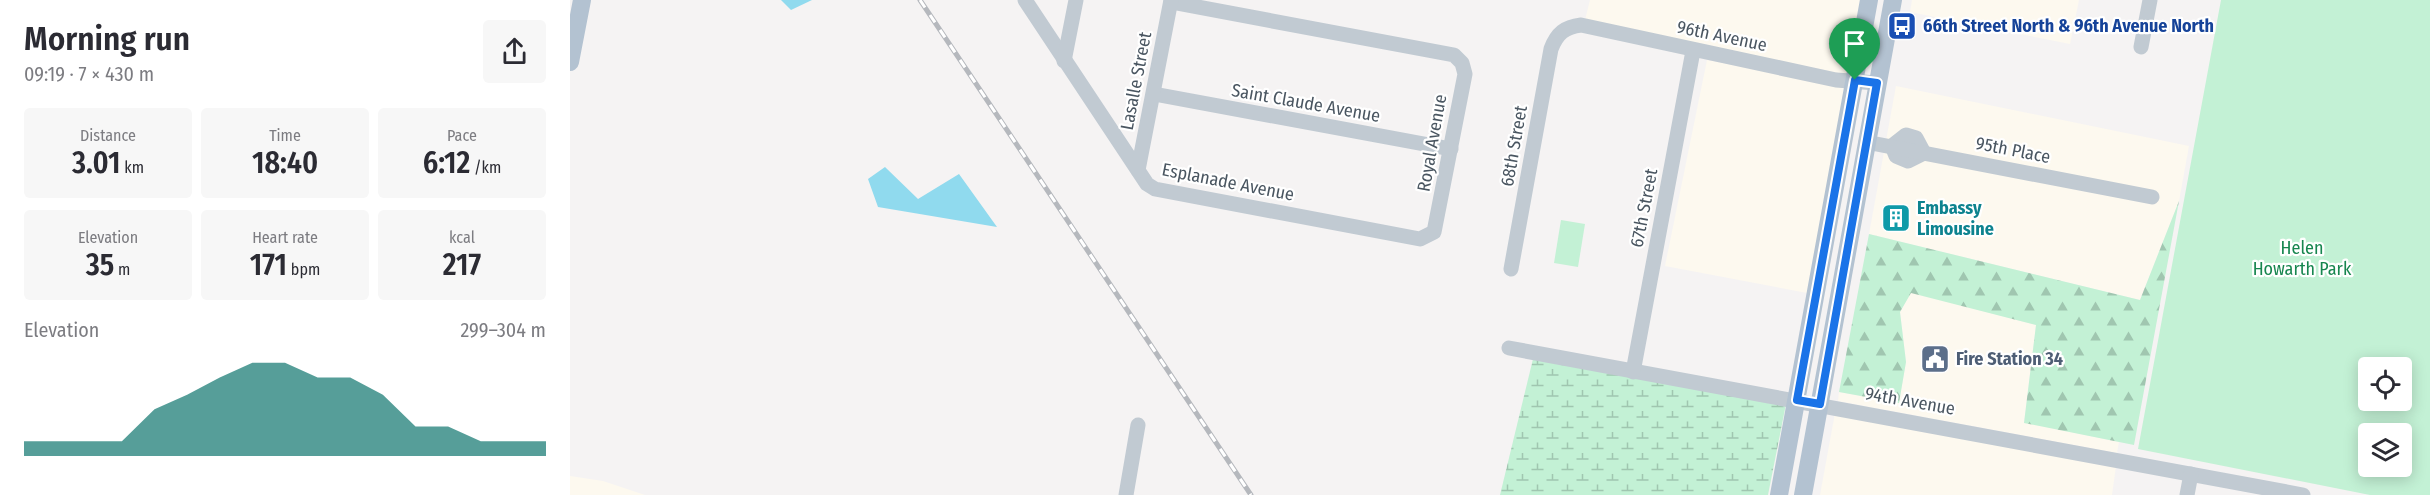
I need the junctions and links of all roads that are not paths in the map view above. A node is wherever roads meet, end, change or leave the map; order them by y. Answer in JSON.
{"nodes":[{"id":1,"x":582,"y":0,"type":"edge"},
{"id":2,"x":1024,"y":0,"type":"edge"},
{"id":3,"x":1076,"y":0,"type":"edge"},
{"id":4,"x":1869,"y":0,"type":"edge"},
{"id":5,"x":1893,"y":0,"type":"edge"},
{"id":6,"x":2150,"y":0,"type":"edge"},
{"id":7,"x":1171,"y":1,"type":"edge"},
{"id":8,"x":1560,"y":32,"type":"joint"},
{"id":9,"x":2141,"y":47,"type":"dead end"},
{"id":10,"x":1693,"y":51,"type":"junction"},
{"id":11,"x":1064,"y":61,"type":"junction"},
{"id":12,"x":570,"y":62,"type":"edge"},
{"id":13,"x":1855,"y":80,"type":"junction"},
{"id":14,"x":1877,"y":83,"type":"junction"},
{"id":15,"x":1154,"y":94,"type":"junction"},
{"id":16,"x":1866,"y":142,"type":"junction"},
{"id":17,"x":1450,"y":149,"type":"junction"},
{"id":18,"x":1138,"y":170,"type":"junction"},
{"id":19,"x":2152,"y":197,"type":"dead end"},
{"id":20,"x":1438,"y":219,"type":"joint"},
{"id":21,"x":1511,"y":269,"type":"dead end"},
{"id":22,"x":1509,"y":348,"type":"dead end"},
{"id":23,"x":1633,"y":372,"type":"junction"},
{"id":24,"x":1797,"y":400,"type":"junction"},
{"id":25,"x":1820,"y":404,"type":"junction"},
{"id":26,"x":1138,"y":425,"type":"dead end"},
{"id":27,"x":2190,"y":474,"type":"junction"},
{"id":28,"x":1126,"y":495,"type":"edge"},
{"id":29,"x":1779,"y":495,"type":"edge"},
{"id":30,"x":1803,"y":495,"type":"edge"},
{"id":31,"x":2187,"y":495,"type":"edge"},
{"id":32,"x":2303,"y":495,"type":"edge"}],
"edges":[{"from":1,"to":12,"type":"main road"},
{"from":2,"to":11,"type":"street","name":"Esplanade Avenue"},
{"from":3,"to":11,"type":"street"},
{"from":4,"to":13,"type":"main road"},
{"from":5,"to":14,"type":"main road"},
{"from":6,"to":9,"type":"street"},
{"from":7,"to":15,"type":"street","name":"Lasalle Street"},
{"from":7,"to":17,"type":"street","name":"Royal Avenue"},
{"from":8,"to":10,"type":"street","name":"96th Avenue"},
{"from":8,"to":21,"type":"street","name":"68th Street"},
{"from":10,"to":13,"type":"street","name":"96th Avenue"},
{"from":10,"to":23,"type":"street","name":"67th Street"},
{"from":11,"to":18,"type":"street","name":"Esplanade Avenue"},
{"from":13,"to":14,"type":"street","name":"96th Avenue"},
{"from":13,"to":24,"type":"main road"},
{"from":14,"to":16,"type":"main road"},
{"from":15,"to":17,"type":"street","name":"Saint Claude Avenue"},
{"from":15,"to":18,"type":"street","name":"Lasalle Street"},
{"from":16,"to":19,"type":"street","name":"95th Place"},
{"from":16,"to":25,"type":"main road"},
{"from":17,"to":20,"type":"street","name":"Royal Avenue"},
{"from":18,"to":20,"type":"street","name":"Esplanade Avenue"},
{"from":22,"to":23,"type":"street","name":"94th Avenue"},
{"from":23,"to":24,"type":"street","name":"94th Avenue"},
{"from":24,"to":25,"type":"street","name":"94th Avenue"},
{"from":24,"to":29,"type":"main road"},
{"from":25,"to":27,"type":"street","name":"94th Avenue"},
{"from":25,"to":30,"type":"main road"},
{"from":26,"to":28,"type":"street"},
{"from":27,"to":31,"type":"street"},
{"from":27,"to":32,"type":"street","name":"94th Avenue"}]}
